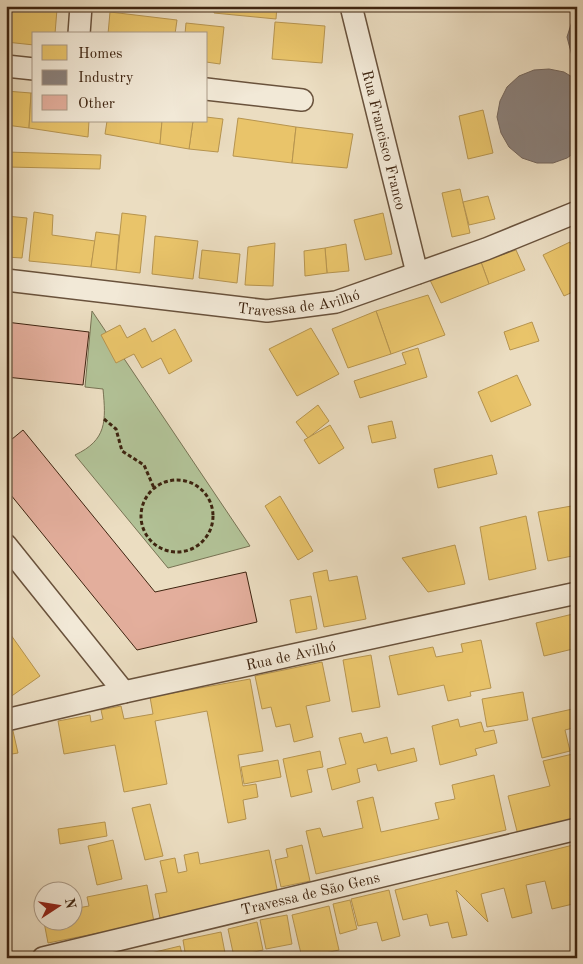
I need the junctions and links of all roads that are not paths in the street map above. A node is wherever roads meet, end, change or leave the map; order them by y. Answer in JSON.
{"nodes":[{"id":1,"x":81,"y":6,"type":"edge"},
{"id":2,"x":350,"y":6,"type":"edge"},
{"id":3,"x":79,"y":32,"type":"edge"},
{"id":4,"x":6,"y":66,"type":"edge"},
{"id":5,"x":32,"y":69,"type":"edge"},
{"id":6,"x":208,"y":89,"type":"edge"},
{"id":7,"x":302,"y":100,"type":"dead end"},
{"id":8,"x":577,"y":212,"type":"edge"},
{"id":9,"x":417,"y":273,"type":"junction"},
{"id":10,"x":6,"y":280,"type":"edge"},
{"id":11,"x":6,"y":545,"type":"edge"},
{"id":12,"x":577,"y":593,"type":"edge"},
{"id":13,"x":124,"y":692,"type":"junction"},
{"id":14,"x":6,"y":720,"type":"edge"},
{"id":15,"x":577,"y":829,"type":"edge"},
{"id":16,"x":42,"y":958,"type":"edge"}],
"edges":[{"from":1,"to":3,"type":"street"},
{"from":2,"to":9,"type":"street","name":"Rua Francisco Franco"},
{"from":4,"to":5,"type":"street"},
{"from":6,"to":7,"type":"street"},
{"from":8,"to":9,"type":"street","name":"Travessa de Avilhó"},
{"from":9,"to":10,"type":"street","name":"Travessa de Avilhó"},
{"from":11,"to":13,"type":"street"},
{"from":12,"to":13,"type":"street","name":"Rua de Avilhó"},
{"from":13,"to":14,"type":"street","name":"Rua de Avilhó"},
{"from":15,"to":16,"type":"street","name":"Travessa de São Gens"}]}
